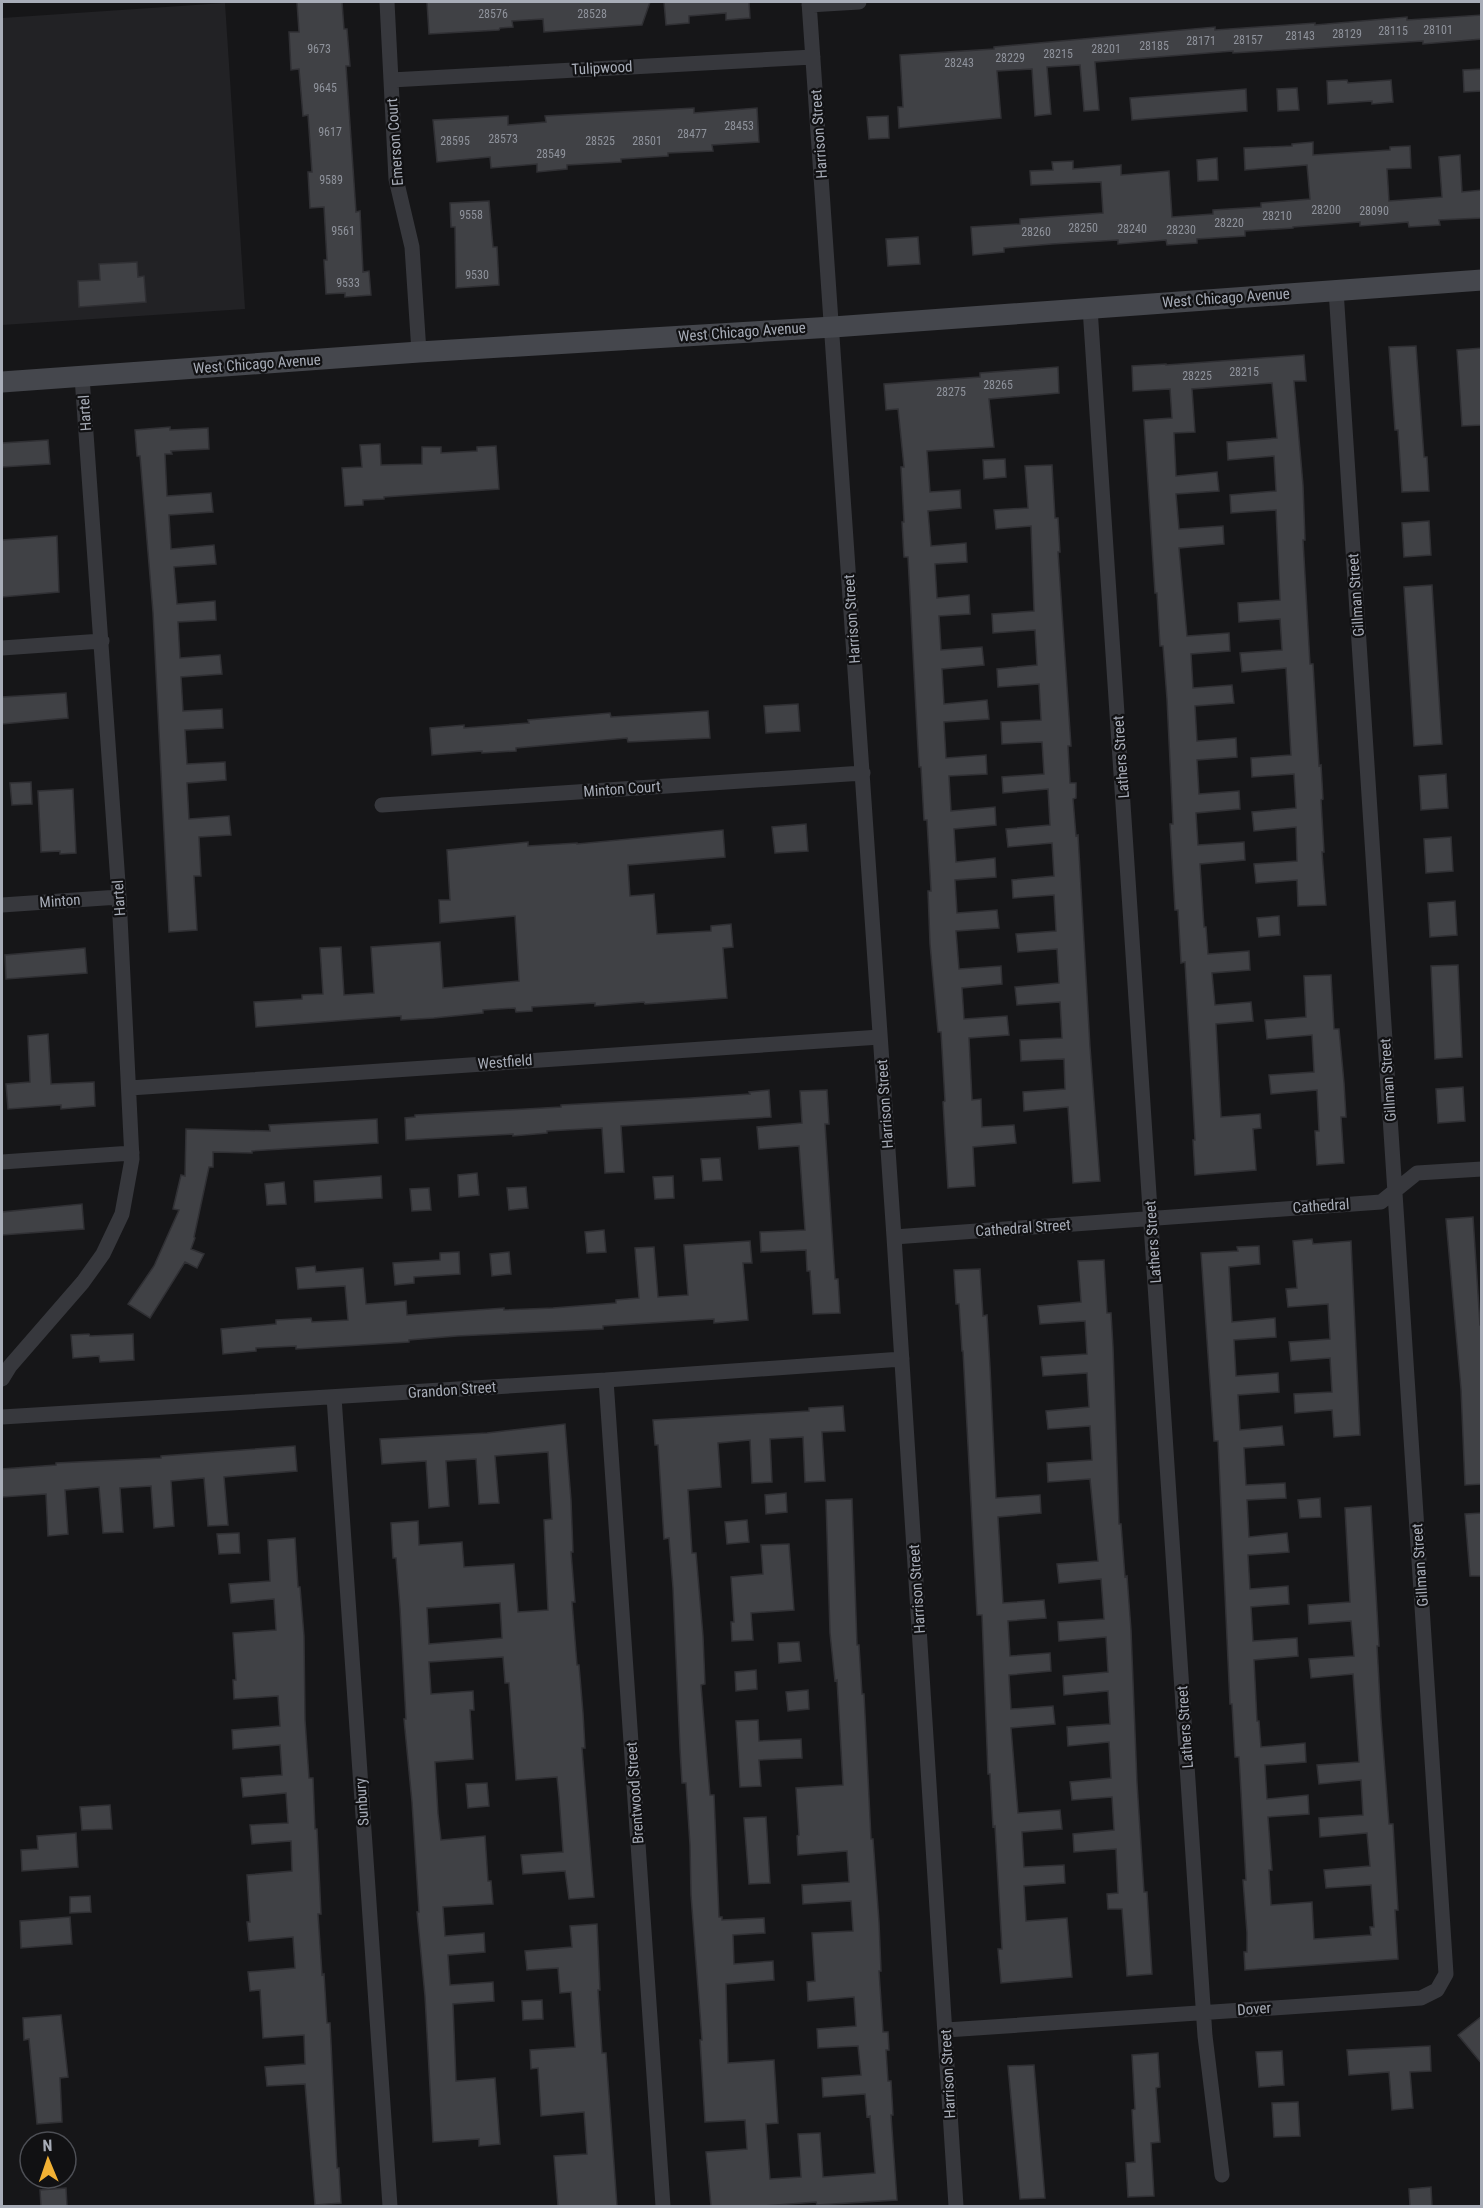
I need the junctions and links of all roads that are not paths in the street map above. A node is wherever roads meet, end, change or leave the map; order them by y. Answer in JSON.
{"nodes":[{"id":1,"x":387,"y":2,"type":"edge"},
{"id":2,"x":860,"y":2,"type":"edge"},
{"id":3,"x":809,"y":3,"type":"edge"},
{"id":4,"x":813,"y":57,"type":"junction"},
{"id":5,"x":391,"y":80,"type":"junction"},
{"id":6,"x":1482,"y":280,"type":"edge"},
{"id":7,"x":1336,"y":290,"type":"junction"},
{"id":8,"x":1090,"y":308,"type":"junction"},
{"id":9,"x":833,"y":327,"type":"junction"},
{"id":10,"x":419,"y":352,"type":"junction"},
{"id":11,"x":82,"y":377,"type":"junction"},
{"id":12,"x":2,"y":382,"type":"edge"},
{"id":13,"x":102,"y":641,"type":"junction"},
{"id":14,"x":2,"y":648,"type":"edge"},
{"id":15,"x":863,"y":773,"type":"junction"},
{"id":16,"x":382,"y":805,"type":"dead end"},
{"id":17,"x":119,"y":897,"type":"junction"},
{"id":18,"x":2,"y":905,"type":"edge"},
{"id":19,"x":880,"y":1037,"type":"junction"},
{"id":20,"x":130,"y":1088,"type":"junction"},
{"id":21,"x":132,"y":1153,"type":"junction"},
{"id":22,"x":2,"y":1162,"type":"edge"},
{"id":23,"x":1482,"y":1169,"type":"edge"},
{"id":24,"x":1395,"y":1190,"type":"junction"},
{"id":25,"x":1152,"y":1218,"type":"junction"},
{"id":26,"x":894,"y":1238,"type":"junction"},
{"id":27,"x":902,"y":1359,"type":"junction"},
{"id":28,"x":2,"y":1379,"type":"edge"},
{"id":29,"x":606,"y":1380,"type":"junction"},
{"id":30,"x":334,"y":1397,"type":"junction"},
{"id":31,"x":2,"y":1417,"type":"edge"},
{"id":32,"x":1440,"y":1870,"type":"joint"},
{"id":33,"x":1203,"y":2012,"type":"junction"},
{"id":34,"x":946,"y":2030,"type":"junction"},
{"id":35,"x":1222,"y":2175,"type":"dead end"},
{"id":36,"x":390,"y":2206,"type":"edge"},
{"id":37,"x":663,"y":2206,"type":"edge"},
{"id":38,"x":956,"y":2206,"type":"edge"}],
"edges":[{"from":1,"to":5,"type":"street","name":"Emerson Court"},
{"from":2,"to":3,"type":"street"},
{"from":3,"to":4,"type":"street","name":"Harrison Street"},
{"from":4,"to":5,"type":"street","name":"Tulipwood"},
{"from":4,"to":9,"type":"street","name":"Harrison Street"},
{"from":5,"to":10,"type":"street","name":"Emerson Court"},
{"from":6,"to":7,"type":"street","name":"West Chicago Avenue"},
{"from":7,"to":8,"type":"street","name":"West Chicago Avenue"},
{"from":7,"to":24,"type":"street","name":"Gillman Street"},
{"from":8,"to":9,"type":"street","name":"West Chicago Avenue"},
{"from":8,"to":25,"type":"street","name":"Lathers Street"},
{"from":9,"to":10,"type":"street","name":"West Chicago Avenue"},
{"from":9,"to":15,"type":"street","name":"Harrison Street"},
{"from":10,"to":11,"type":"street","name":"West Chicago Avenue"},
{"from":11,"to":12,"type":"street","name":"West Chicago Avenue"},
{"from":11,"to":13,"type":"street","name":"Hartel"},
{"from":13,"to":14,"type":"street"},
{"from":13,"to":17,"type":"street","name":"Hartel"},
{"from":15,"to":16,"type":"street","name":"Minton Court"},
{"from":15,"to":19,"type":"street","name":"Harrison Street"},
{"from":17,"to":18,"type":"street","name":"Minton"},
{"from":17,"to":20,"type":"street","name":"Hartel"},
{"from":19,"to":20,"type":"street","name":"Westfield"},
{"from":19,"to":26,"type":"street","name":"Harrison Street"},
{"from":20,"to":21,"type":"street","name":"Hartel"},
{"from":21,"to":22,"type":"street"},
{"from":21,"to":28,"type":"street","name":"Hartel"},
{"from":23,"to":24,"type":"street","name":"Cathedral"},
{"from":24,"to":25,"type":"street","name":"Cathedral"},
{"from":24,"to":32,"type":"street","name":"Gillman Street"},
{"from":25,"to":26,"type":"street","name":"Cathedral Street"},
{"from":25,"to":33,"type":"street","name":"Lathers Street"},
{"from":26,"to":27,"type":"street","name":"Harrison Street"},
{"from":27,"to":29,"type":"street","name":"Grandon Street"},
{"from":27,"to":34,"type":"street","name":"Harrison Street"},
{"from":29,"to":30,"type":"street","name":"Grandon Street"},
{"from":29,"to":37,"type":"street","name":"Brentwood Street"},
{"from":30,"to":31,"type":"street","name":"Grandon Street"},
{"from":30,"to":36,"type":"street","name":"Sunbury"},
{"from":32,"to":33,"type":"street","name":"Dover"},
{"from":33,"to":34,"type":"street","name":"Dover"},
{"from":33,"to":35,"type":"street","name":"Lathers Street"},
{"from":34,"to":38,"type":"street","name":"Harrison Street"}]}
